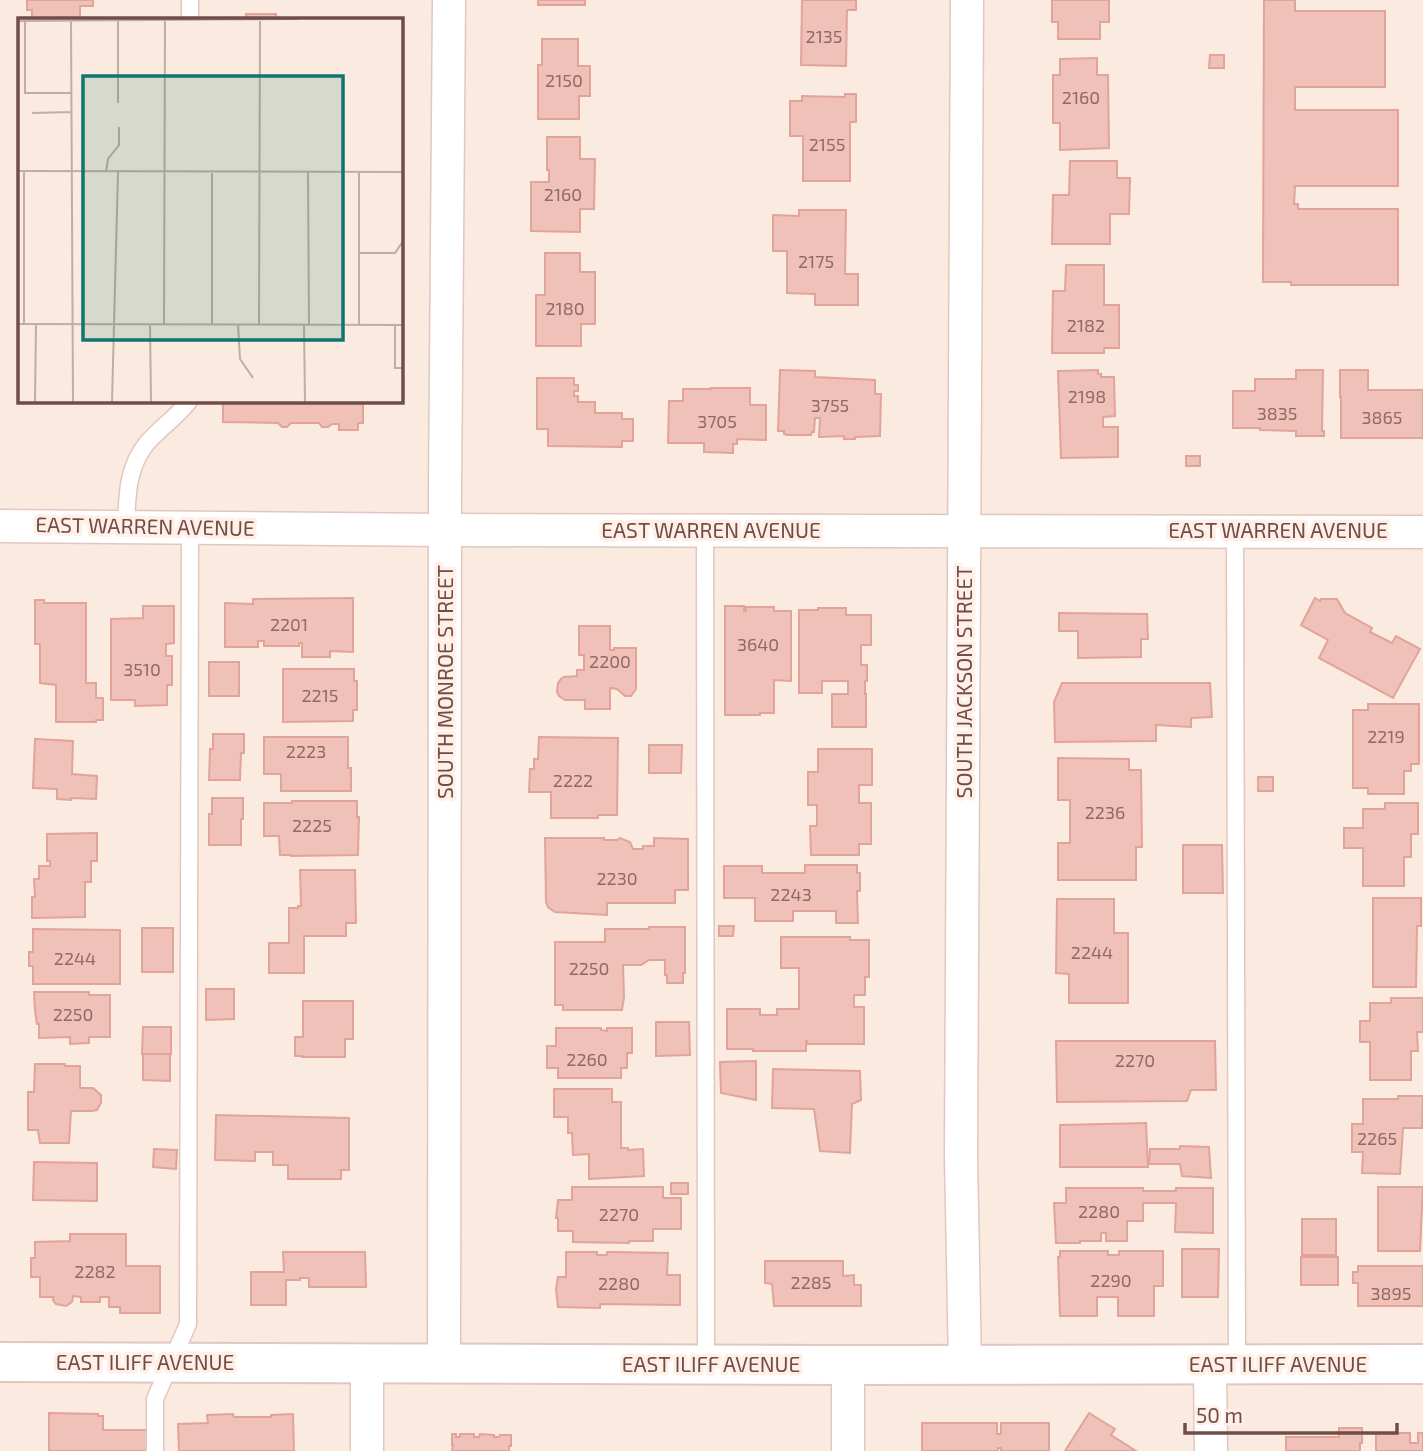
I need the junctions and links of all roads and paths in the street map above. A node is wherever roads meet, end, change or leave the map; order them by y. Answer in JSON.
{"nodes":[{"id":1,"x":190,"y":0,"type":"edge"},
{"id":2,"x":449,"y":0,"type":"edge"},
{"id":3,"x":967,"y":0,"type":"edge"},
{"id":4,"x":190,"y":18,"type":"edge"},
{"id":5,"x":188,"y":402,"type":"edge"},
{"id":6,"x":0,"y":526,"type":"edge"},
{"id":7,"x":126,"y":527,"type":"junction"},
{"id":8,"x":190,"y":527,"type":"junction"},
{"id":9,"x":447,"y":530,"type":"junction"},
{"id":10,"x":1235,"y":530,"type":"junction"},
{"id":11,"x":705,"y":531,"type":"junction"},
{"id":12,"x":966,"y":531,"type":"junction"},
{"id":13,"x":1423,"y":532,"type":"edge"},
{"id":14,"x":0,"y":1362,"type":"edge"},
{"id":15,"x":169,"y":1363,"type":"junction"},
{"id":16,"x":367,"y":1364,"type":"junction"},
{"id":17,"x":444,"y":1364,"type":"junction"},
{"id":18,"x":706,"y":1364,"type":"junction"},
{"id":19,"x":1423,"y":1364,"type":"edge"},
{"id":20,"x":848,"y":1365,"type":"junction"},
{"id":21,"x":965,"y":1365,"type":"junction"},
{"id":22,"x":1224,"y":1365,"type":"junction"},
{"id":23,"x":155,"y":1451,"type":"edge"},
{"id":24,"x":367,"y":1451,"type":"edge"},
{"id":25,"x":848,"y":1451,"type":"edge"},
{"id":26,"x":1212,"y":1451,"type":"edge"}],
"edges":[{"from":1,"to":4,"type":"lane"},
{"from":2,"to":9,"type":"street","name":"SOUTH MONROE STREET"},
{"from":3,"to":12,"type":"street","name":"SOUTH JACKSON STREET"},
{"from":5,"to":7,"type":"lane"},
{"from":6,"to":7,"type":"street","name":"EAST WARREN AVENUE"},
{"from":7,"to":8,"type":"street","name":"EAST WARREN AVENUE"},
{"from":8,"to":9,"type":"street","name":"EAST WARREN AVENUE"},
{"from":8,"to":15,"type":"lane"},
{"from":9,"to":11,"type":"street","name":"EAST WARREN AVENUE"},
{"from":9,"to":17,"type":"street","name":"SOUTH MONROE STREET"},
{"from":10,"to":12,"type":"street","name":"EAST WARREN AVENUE"},
{"from":10,"to":13,"type":"street","name":"EAST WARREN AVENUE"},
{"from":10,"to":22,"type":"lane"},
{"from":11,"to":12,"type":"street","name":"EAST WARREN AVENUE"},
{"from":11,"to":18,"type":"lane"},
{"from":12,"to":21,"type":"street","name":"SOUTH JACKSON STREET"},
{"from":14,"to":15,"type":"street","name":"EAST ILIFF AVENUE"},
{"from":15,"to":16,"type":"street","name":"EAST ILIFF AVENUE"},
{"from":15,"to":23,"type":"lane"},
{"from":16,"to":17,"type":"street","name":"EAST ILIFF AVENUE"},
{"from":16,"to":24,"type":"street"},
{"from":17,"to":18,"type":"street","name":"EAST ILIFF AVENUE"},
{"from":18,"to":20,"type":"street","name":"EAST ILIFF AVENUE"},
{"from":19,"to":22,"type":"street","name":"EAST ILIFF AVENUE"},
{"from":20,"to":21,"type":"street","name":"EAST ILIFF AVENUE"},
{"from":20,"to":25,"type":"street"},
{"from":21,"to":22,"type":"street","name":"EAST ILIFF AVENUE"},
{"from":22,"to":26,"type":"street"}]}
